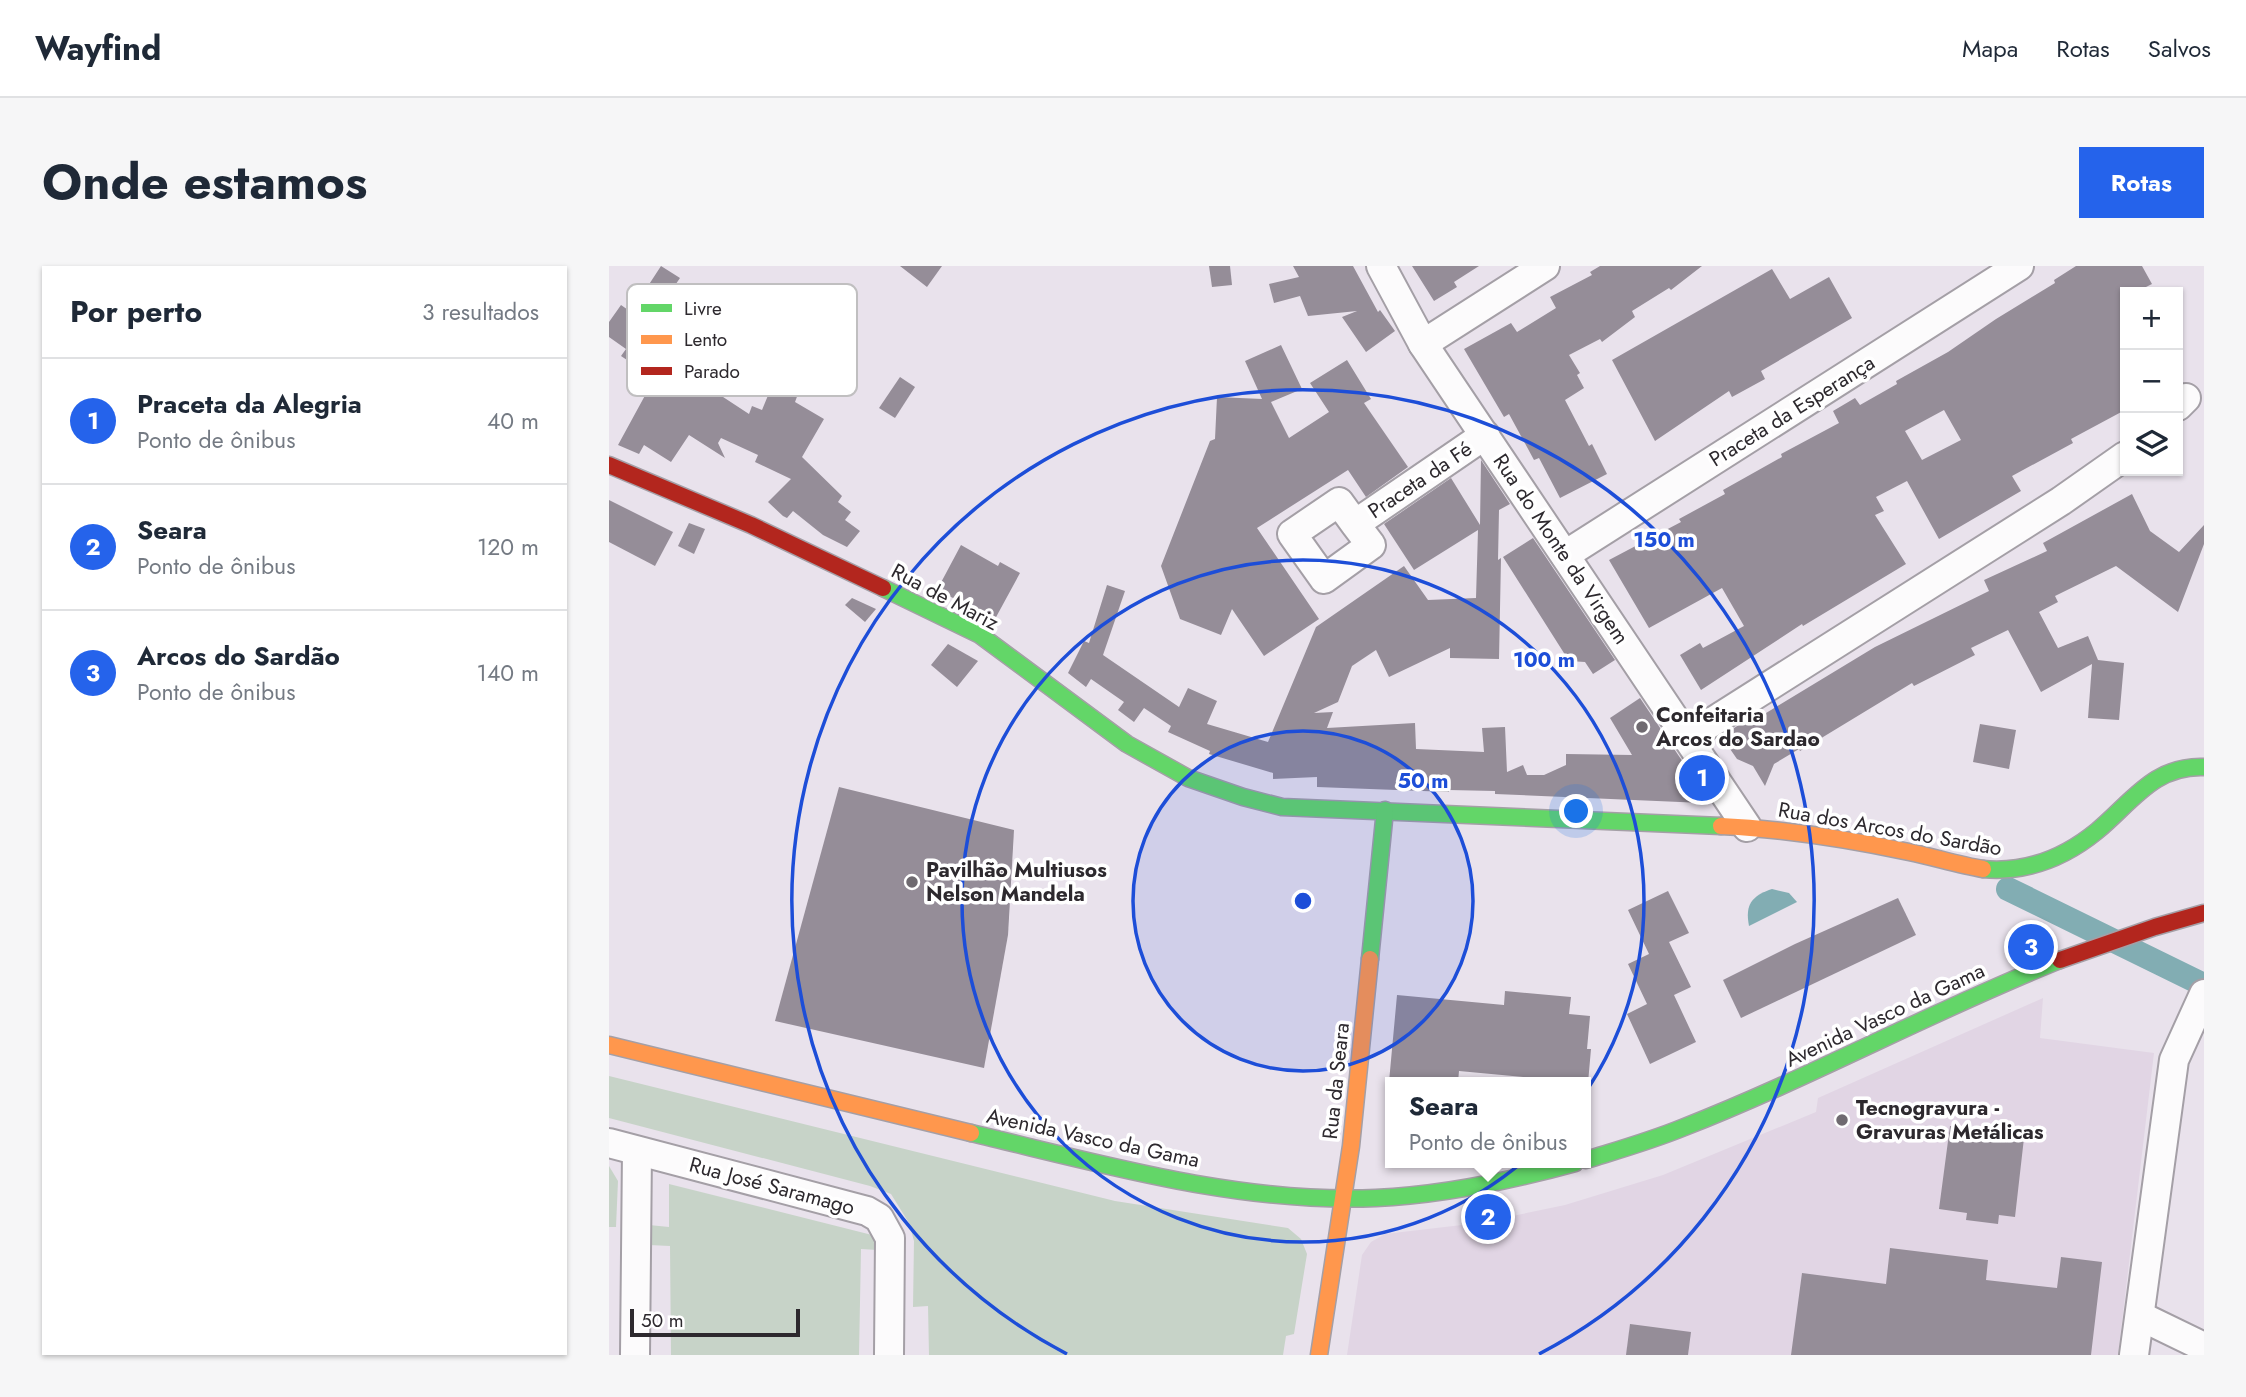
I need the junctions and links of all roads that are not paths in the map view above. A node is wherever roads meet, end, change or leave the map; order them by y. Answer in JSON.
{"nodes":[{"id":1,"x":1381,"y":266,"type":"edge"},
{"id":2,"x":1545,"y":266,"type":"edge"},
{"id":3,"x":2019,"y":266,"type":"edge"},
{"id":4,"x":1423,"y":344,"type":"junction"},
{"id":5,"x":1485,"y":435,"type":"junction"},
{"id":6,"x":2120,"y":459,"type":"edge"},
{"id":7,"x":609,"y":465,"type":"edge"},
{"id":8,"x":1355,"y":524,"type":"dead end"},
{"id":9,"x":1565,"y":555,"type":"junction"},
{"id":10,"x":1687,"y":738,"type":"junction"},
{"id":11,"x":2204,"y":767,"type":"edge"},
{"id":12,"x":1243,"y":797,"type":"joint"},
{"id":13,"x":1385,"y":810,"type":"junction"},
{"id":14,"x":1748,"y":827,"type":"junction"},
{"id":15,"x":2204,"y":913,"type":"edge"},
{"id":16,"x":2204,"y":994,"type":"edge"},
{"id":17,"x":609,"y":1045,"type":"edge"},
{"id":18,"x":609,"y":1143,"type":"edge"},
{"id":19,"x":637,"y":1151,"type":"junction"},
{"id":20,"x":1591,"y":1158,"type":"edge"},
{"id":21,"x":1554,"y":1168,"type":"edge"},
{"id":22,"x":1344,"y":1198,"type":"junction"},
{"id":23,"x":2140,"y":1316,"type":"junction"},
{"id":24,"x":2204,"y":1347,"type":"edge"},
{"id":25,"x":635,"y":1355,"type":"edge"},
{"id":26,"x":889,"y":1355,"type":"edge"},
{"id":27,"x":1319,"y":1355,"type":"edge"},
{"id":28,"x":2134,"y":1355,"type":"edge"}],
"edges":[{"from":1,"to":4,"type":"street","name":"Rua do Monte da Virgem"},
{"from":2,"to":4,"type":"street"},
{"from":3,"to":9,"type":"street","name":"Praceta da Esperança"},
{"from":4,"to":5,"type":"street","name":"Rua do Monte da Virgem"},
{"from":5,"to":8,"type":"street","name":"Praceta da Fé"},
{"from":5,"to":9,"type":"street","name":"Rua do Monte da Virgem"},
{"from":6,"to":10,"type":"street"},
{"from":7,"to":12,"type":"main road","name":"Rua de Mariz"},
{"from":9,"to":10,"type":"street","name":"Rua do Monte da Virgem"},
{"from":10,"to":14,"type":"street","name":"Rua do Monte da Virgem"},
{"from":11,"to":14,"type":"main road","name":"Rua dos Arcos do Sardão"},
{"from":12,"to":13,"type":"main road","name":"Rua dos Arcos do Sardão"},
{"from":13,"to":14,"type":"main road","name":"Rua dos Arcos do Sardão"},
{"from":13,"to":22,"type":"main road","name":"Rua da Seara"},
{"from":15,"to":20,"type":"main road","name":"Avenida Vasco da Gama"},
{"from":16,"to":23,"type":"street"},
{"from":17,"to":22,"type":"main road","name":"Avenida Vasco da Gama"},
{"from":18,"to":19,"type":"street","name":"Rua José Saramago"},
{"from":19,"to":25,"type":"street"},
{"from":19,"to":26,"type":"street","name":"Rua José Saramago"},
{"from":21,"to":22,"type":"main road","name":"Avenida Vasco da Gama"},
{"from":22,"to":27,"type":"main road","name":"Rua da Seara"},
{"from":23,"to":24,"type":"street"},
{"from":23,"to":28,"type":"street"}]}
